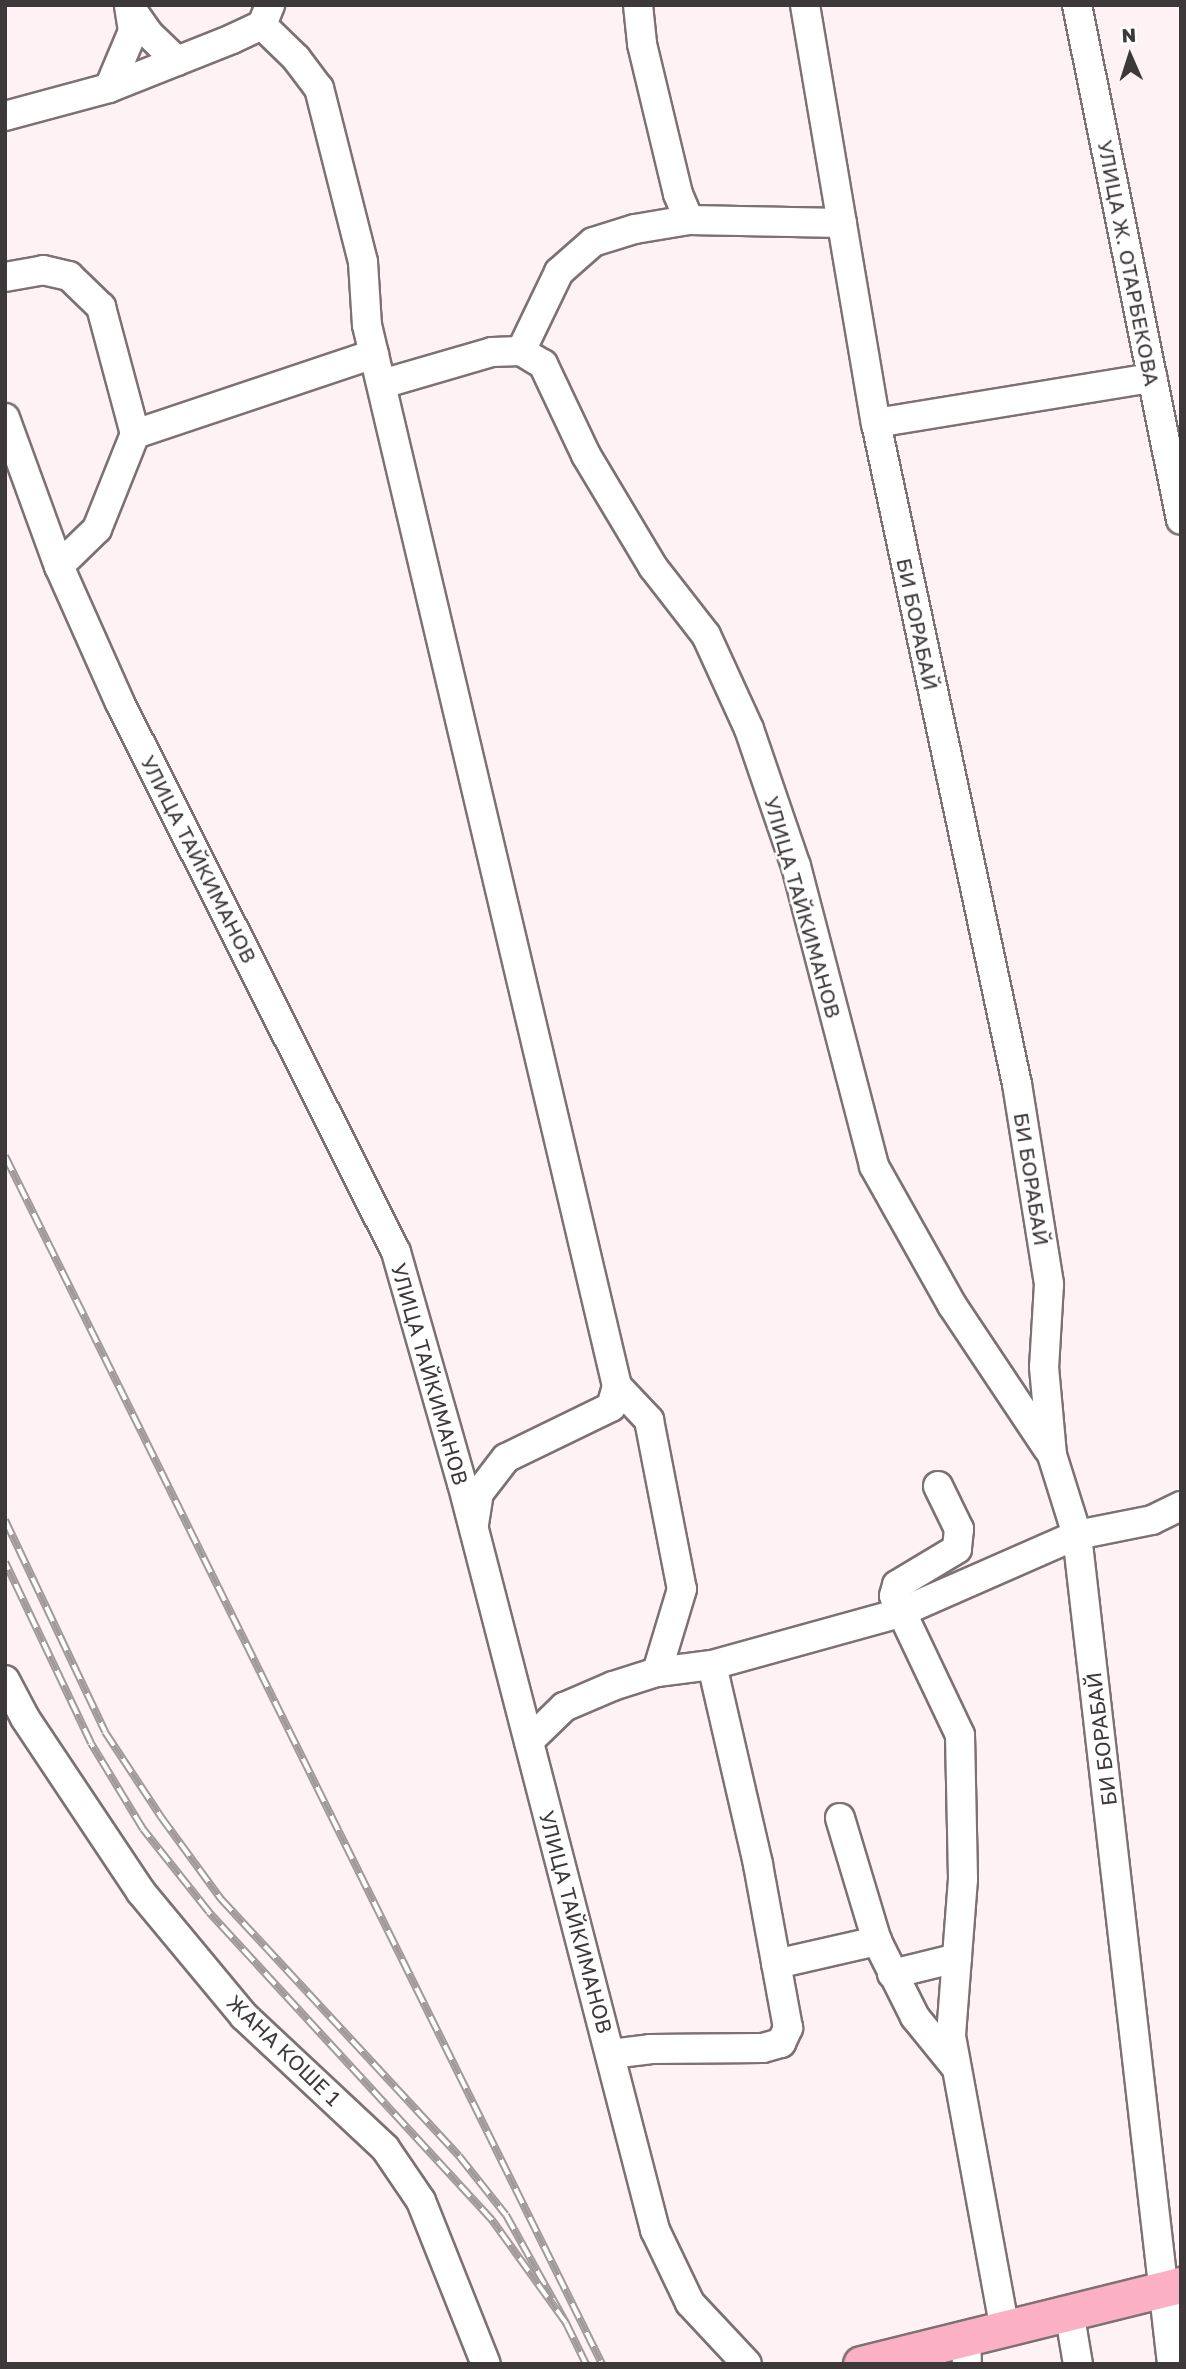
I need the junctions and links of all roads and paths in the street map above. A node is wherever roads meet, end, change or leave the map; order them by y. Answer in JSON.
{"nodes":[{"id":1,"x":638,"y":5,"type":"edge"},
{"id":2,"x":805,"y":5,"type":"edge"},
{"id":3,"x":1077,"y":5,"type":"edge"},
{"id":4,"x":130,"y":6,"type":"edge"},
{"id":5,"x":266,"y":15,"type":"edge"},
{"id":6,"x":177,"y":61,"type":"junction"},
{"id":7,"x":109,"y":88,"type":"junction"},
{"id":8,"x":5,"y":116,"type":"edge"},
{"id":9,"x":690,"y":220,"type":"junction"},
{"id":10,"x":842,"y":223,"type":"junction"},
{"id":11,"x":5,"y":277,"type":"edge"},
{"id":12,"x":521,"y":351,"type":"junction"},
{"id":13,"x":374,"y":354,"type":"junction"},
{"id":14,"x":1152,"y":378,"type":"junction"},
{"id":15,"x":382,"y":384,"type":"junction"},
{"id":16,"x":5,"y":418,"type":"edge"},
{"id":17,"x":876,"y":423,"type":"junction"},
{"id":18,"x":135,"y":434,"type":"junction"},
{"id":19,"x":1181,"y":520,"type":"edge"},
{"id":20,"x":60,"y":566,"type":"junction"},
{"id":21,"x":617,"y":1386,"type":"junction"},
{"id":22,"x":1052,"y":1455,"type":"junction"},
{"id":23,"x":938,"y":1486,"type":"dead end"},
{"id":24,"x":1181,"y":1506,"type":"edge"},
{"id":25,"x":1077,"y":1535,"type":"junction"},
{"id":26,"x":472,"y":1537,"type":"junction"},
{"id":27,"x":899,"y":1613,"type":"junction"},
{"id":28,"x":712,"y":1665,"type":"junction"},
{"id":29,"x":657,"y":1672,"type":"junction"},
{"id":30,"x":5,"y":1680,"type":"edge"},
{"id":31,"x":15,"y":1724,"type":"edge"},
{"id":32,"x":529,"y":1741,"type":"junction"},
{"id":33,"x":840,"y":1818,"type":"dead end"},
{"id":34,"x":877,"y":1941,"type":"junction"},
{"id":35,"x":957,"y":1958,"type":"junction"},
{"id":36,"x":776,"y":1964,"type":"junction"},
{"id":37,"x":892,"y":1974,"type":"junction"},
{"id":38,"x":611,"y":2054,"type":"junction"},
{"id":39,"x":957,"y":2069,"type":"junction"},
{"id":40,"x":1173,"y":2287,"type":"edge"},
{"id":41,"x":1069,"y":2311,"type":"junction"},
{"id":42,"x":1004,"y":2326,"type":"junction"},
{"id":43,"x":966,"y":2350,"type":"edge"},
{"id":44,"x":486,"y":2364,"type":"edge"},
{"id":45,"x":747,"y":2364,"type":"edge"},
{"id":46,"x":861,"y":2364,"type":"edge"},
{"id":47,"x":1078,"y":2364,"type":"edge"},
{"id":48,"x":1172,"y":2364,"type":"edge"}],
"edges":[{"from":1,"to":9,"type":"street"},
{"from":2,"to":10,"type":"street","name":"БИ БОРАБАЙ"},
{"from":3,"to":14,"type":"street","name":"УЛИЦА Ж. ОТАРБЕКОВА"},
{"from":4,"to":6,"type":"street"},
{"from":4,"to":7,"type":"street"},
{"from":5,"to":6,"type":"street"},
{"from":5,"to":13,"type":"street"},
{"from":6,"to":7,"type":"street"},
{"from":7,"to":8,"type":"street"},
{"from":9,"to":10,"type":"street"},
{"from":9,"to":12,"type":"street"},
{"from":10,"to":17,"type":"street","name":"БИ БОРАБАЙ"},
{"from":11,"to":18,"type":"street"},
{"from":12,"to":15,"type":"street"},
{"from":12,"to":22,"type":"street","name":"УЛИЦА ТАЙКИМАНОВ"},
{"from":13,"to":15,"type":"street"},
{"from":13,"to":18,"type":"street"},
{"from":14,"to":17,"type":"street"},
{"from":14,"to":19,"type":"street","name":"УЛИЦА Ж. ОТАРБЕКОВА"},
{"from":15,"to":21,"type":"street"},
{"from":16,"to":20,"type":"street","name":"УЛИЦА ТАЙКИМАНОВ"},
{"from":17,"to":22,"type":"street","name":"БИ БОРАБАЙ"},
{"from":18,"to":20,"type":"street"},
{"from":20,"to":26,"type":"street","name":"УЛИЦА ТАЙКИМАНОВ"},
{"from":21,"to":26,"type":"street"},
{"from":21,"to":29,"type":"street"},
{"from":22,"to":25,"type":"street","name":"БИ БОРАБАЙ"},
{"from":23,"to":27,"type":"street"},
{"from":24,"to":25,"type":"street"},
{"from":25,"to":27,"type":"street"},
{"from":25,"to":40,"type":"street","name":"БИ БОРАБАЙ"},
{"from":26,"to":32,"type":"street","name":"УЛИЦА ТАЙКИМАНОВ"},
{"from":27,"to":28,"type":"street"},
{"from":27,"to":35,"type":"street"},
{"from":28,"to":29,"type":"street"},
{"from":28,"to":36,"type":"street"},
{"from":29,"to":32,"type":"street"},
{"from":30,"to":31,"type":"street","name":"ЖАНА КОШЕ 1"},
{"from":31,"to":44,"type":"street","name":"ЖАНА КОШЕ 1"},
{"from":32,"to":38,"type":"street","name":"УЛИЦА ТАЙКИМАНОВ"},
{"from":33,"to":34,"type":"street"},
{"from":34,"to":36,"type":"street"},
{"from":34,"to":37,"type":"street"},
{"from":35,"to":37,"type":"street"},
{"from":35,"to":39,"type":"street"},
{"from":36,"to":38,"type":"street"},
{"from":37,"to":39,"type":"street"},
{"from":38,"to":45,"type":"street","name":"УЛИЦА ТАЙКИМАНОВ"},
{"from":39,"to":42,"type":"street"},
{"from":40,"to":41,"type":"main road"},
{"from":40,"to":48,"type":"street","name":"БИ БОРАБАЙ"},
{"from":41,"to":42,"type":"main road"},
{"from":41,"to":47,"type":"street"},
{"from":42,"to":43,"type":"main road"},
{"from":43,"to":46,"type":"main road"}]}
